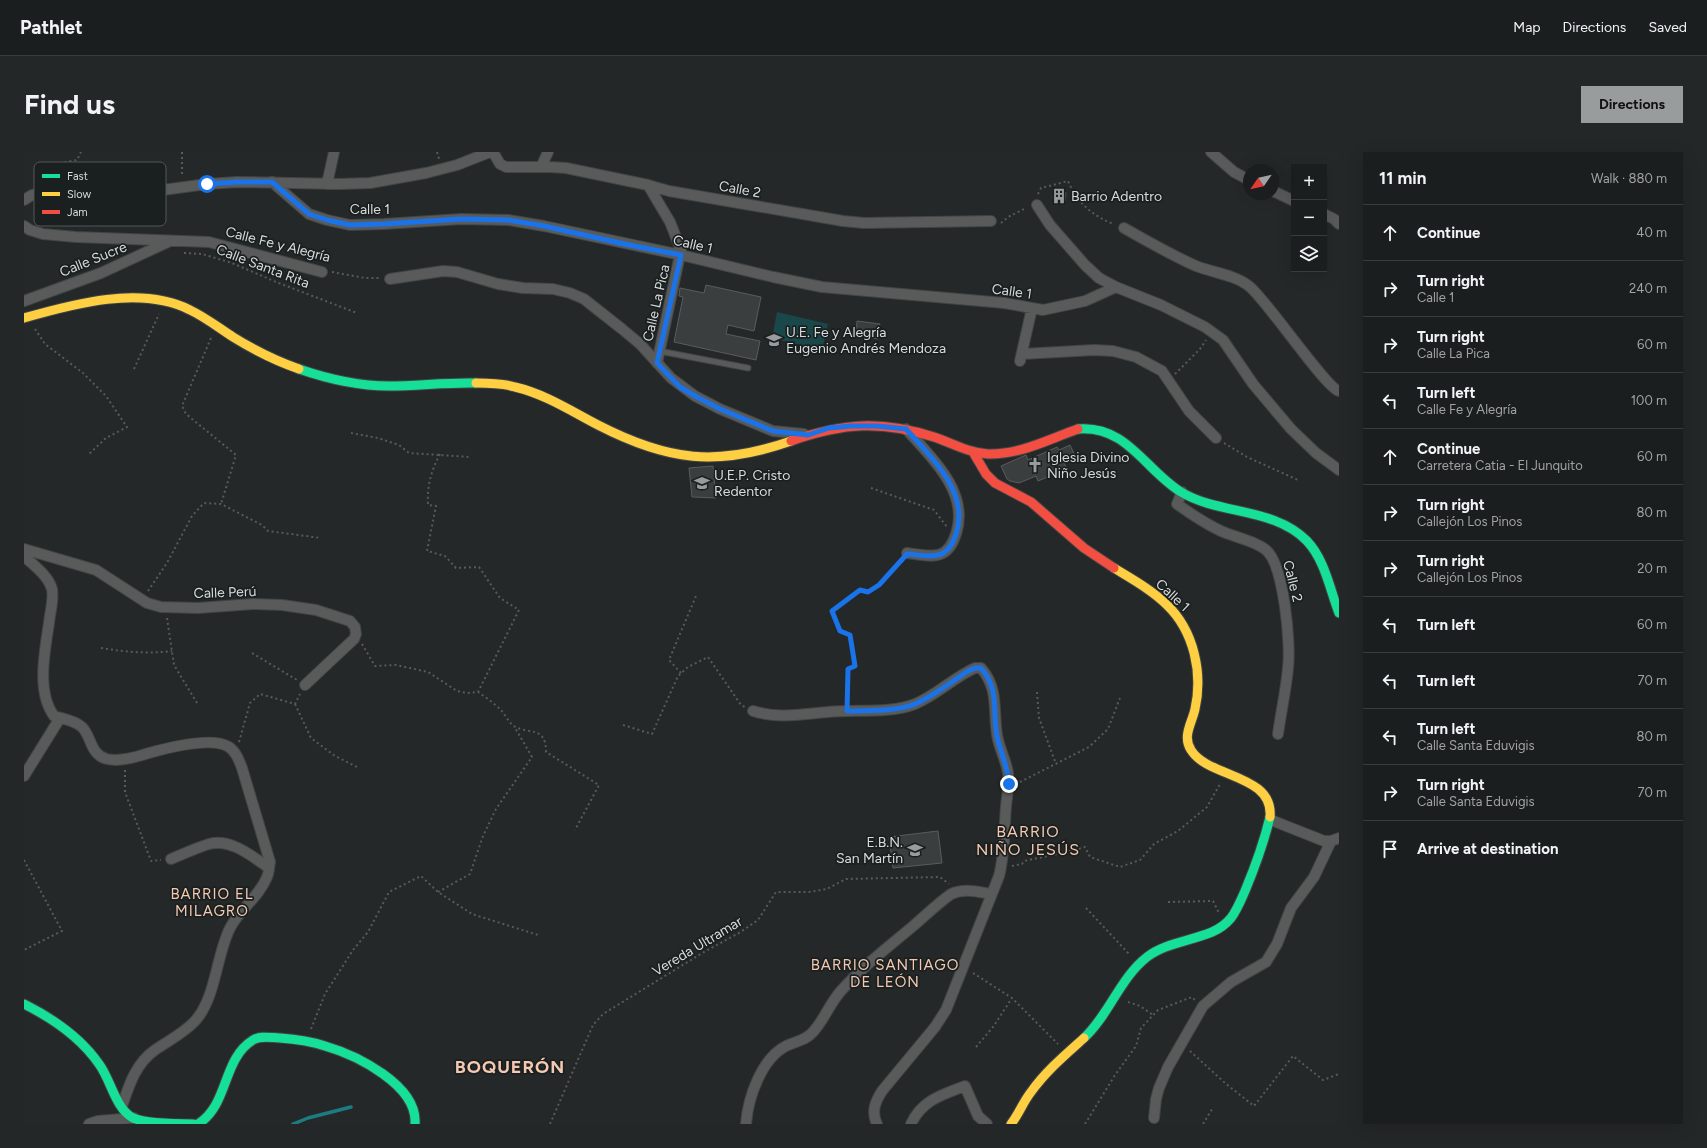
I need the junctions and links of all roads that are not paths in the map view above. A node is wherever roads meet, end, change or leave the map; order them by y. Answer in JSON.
{"nodes":[{"id":1,"x":334,"y":152,"type":"edge"},
{"id":2,"x":491,"y":152,"type":"edge"},
{"id":3,"x":548,"y":152,"type":"edge"},
{"id":4,"x":1211,"y":152,"type":"edge"},
{"id":5,"x":540,"y":167,"type":"junction"},
{"id":6,"x":1243,"y":177,"type":"edge"},
{"id":7,"x":272,"y":182,"type":"junction"},
{"id":8,"x":327,"y":184,"type":"junction"},
{"id":9,"x":648,"y":185,"type":"junction"},
{"id":10,"x":166,"y":189,"type":"edge"},
{"id":11,"x":34,"y":194,"type":"edge"},
{"id":12,"x":1279,"y":194,"type":"edge"},
{"id":13,"x":24,"y":200,"type":"edge"},
{"id":14,"x":1292,"y":200,"type":"edge"},
{"id":15,"x":1037,"y":205,"type":"road end"},
{"id":16,"x":1327,"y":216,"type":"edge"},
{"id":17,"x":991,"y":221,"type":"road end"},
{"id":18,"x":1339,"y":224,"type":"edge"},
{"id":19,"x":24,"y":226,"type":"edge"},
{"id":20,"x":1124,"y":228,"type":"road end"},
{"id":21,"x":172,"y":240,"type":"junction"},
{"id":22,"x":681,"y":255,"type":"junction"},
{"id":23,"x":322,"y":272,"type":"road end"},
{"id":24,"x":390,"y":279,"type":"road end"},
{"id":25,"x":1116,"y":287,"type":"junction"},
{"id":26,"x":24,"y":301,"type":"edge"},
{"id":27,"x":1032,"y":308,"type":"junction"},
{"id":28,"x":26,"y":317,"type":"edge"},
{"id":29,"x":660,"y":351,"type":"junction"},
{"id":30,"x":657,"y":363,"type":"junction"},
{"id":31,"x":748,"y":368,"type":"dead end"},
{"id":32,"x":1339,"y":391,"type":"edge"},
{"id":33,"x":906,"y":429,"type":"junction"},
{"id":34,"x":808,"y":435,"type":"junction"},
{"id":35,"x":1216,"y":438,"type":"road end"},
{"id":36,"x":973,"y":452,"type":"junction"},
{"id":37,"x":1339,"y":470,"type":"edge"},
{"id":38,"x":1182,"y":492,"type":"junction"},
{"id":39,"x":24,"y":549,"type":"edge"},
{"id":40,"x":907,"y":554,"type":"road end"},
{"id":41,"x":24,"y":556,"type":"edge"},
{"id":42,"x":1339,"y":613,"type":"edge"},
{"id":43,"x":304,"y":685,"type":"road end"},
{"id":44,"x":753,"y":711,"type":"road end"},
{"id":45,"x":60,"y":718,"type":"junction"},
{"id":46,"x":1278,"y":734,"type":"dead end"},
{"id":47,"x":24,"y":776,"type":"edge"},
{"id":48,"x":1271,"y":820,"type":"junction"},
{"id":49,"x":1335,"y":839,"type":"edge"},
{"id":50,"x":171,"y":859,"type":"road end"},
{"id":51,"x":269,"y":868,"type":"junction"},
{"id":52,"x":992,"y":894,"type":"junction"},
{"id":53,"x":24,"y":1004,"type":"edge"},
{"id":54,"x":122,"y":1106,"type":"junction"},
{"id":55,"x":1020,"y":1108,"type":"junction"},
{"id":56,"x":134,"y":1118,"type":"junction"},
{"id":57,"x":1154,"y":1118,"type":"dead end"},
{"id":58,"x":89,"y":1124,"type":"edge"},
{"id":59,"x":193,"y":1124,"type":"edge"},
{"id":60,"x":198,"y":1124,"type":"edge"},
{"id":61,"x":415,"y":1124,"type":"edge"},
{"id":62,"x":746,"y":1124,"type":"edge"},
{"id":63,"x":877,"y":1124,"type":"edge"},
{"id":64,"x":911,"y":1124,"type":"edge"},
{"id":65,"x":987,"y":1124,"type":"edge"},
{"id":66,"x":1011,"y":1124,"type":"edge"},
{"id":67,"x":1024,"y":1124,"type":"edge"}],
"edges":[{"from":1,"to":8,"type":"street"},
{"from":2,"to":5,"type":"street","name":"Calle 2"},
{"from":2,"to":8,"type":"street"},
{"from":3,"to":5,"type":"street"},
{"from":4,"to":6,"type":"street"},
{"from":5,"to":9,"type":"street","name":"Calle 2"},
{"from":7,"to":8,"type":"street"},
{"from":7,"to":10,"type":"street"},
{"from":7,"to":22,"type":"street","name":"Calle 1"},
{"from":9,"to":17,"type":"street","name":"Calle 2"},
{"from":9,"to":22,"type":"street","name":"Calle La Pica"},
{"from":11,"to":13,"type":"street"},
{"from":12,"to":14,"type":"street"},
{"from":15,"to":25,"type":"street"},
{"from":16,"to":18,"type":"street"},
{"from":19,"to":21,"type":"street","name":"Calle Fe y Alegría"},
{"from":20,"to":32,"type":"street"},
{"from":21,"to":23,"type":"street","name":"Calle Fe y Alegría"},
{"from":21,"to":26,"type":"street","name":"Calle Sucre"},
{"from":22,"to":27,"type":"street","name":"Calle 1"},
{"from":22,"to":29,"type":"street","name":"Calle La Pica"},
{"from":24,"to":30,"type":"street"},
{"from":25,"to":27,"type":"street","name":"Calle 1"},
{"from":25,"to":37,"type":"street"},
{"from":27,"to":35,"type":"street"},
{"from":28,"to":34,"type":"street"},
{"from":29,"to":30,"type":"street","name":"Calle La Pica"},
{"from":29,"to":31,"type":"lane"},
{"from":30,"to":34,"type":"street"},
{"from":33,"to":34,"type":"street"},
{"from":33,"to":36,"type":"street"},
{"from":33,"to":40,"type":"street"},
{"from":36,"to":38,"type":"street"},
{"from":36,"to":48,"type":"street","name":"Calle 1"},
{"from":38,"to":42,"type":"street"},
{"from":38,"to":46,"type":"street","name":"Calle 2"},
{"from":39,"to":43,"type":"street","name":"Calle Perú"},
{"from":41,"to":45,"type":"street"},
{"from":44,"to":52,"type":"street"},
{"from":45,"to":47,"type":"street"},
{"from":45,"to":51,"type":"street"},
{"from":48,"to":49,"type":"street"},
{"from":48,"to":55,"type":"street"},
{"from":49,"to":57,"type":"street"},
{"from":50,"to":51,"type":"street"},
{"from":51,"to":54,"type":"street"},
{"from":52,"to":62,"type":"street"},
{"from":52,"to":63,"type":"street"},
{"from":53,"to":54,"type":"street"},
{"from":54,"to":56,"type":"street"},
{"from":55,"to":66,"type":"street"},
{"from":55,"to":67,"type":"street"},
{"from":56,"to":58,"type":"street"},
{"from":56,"to":59,"type":"street"},
{"from":60,"to":61,"type":"street"},
{"from":64,"to":65,"type":"street"}]}
